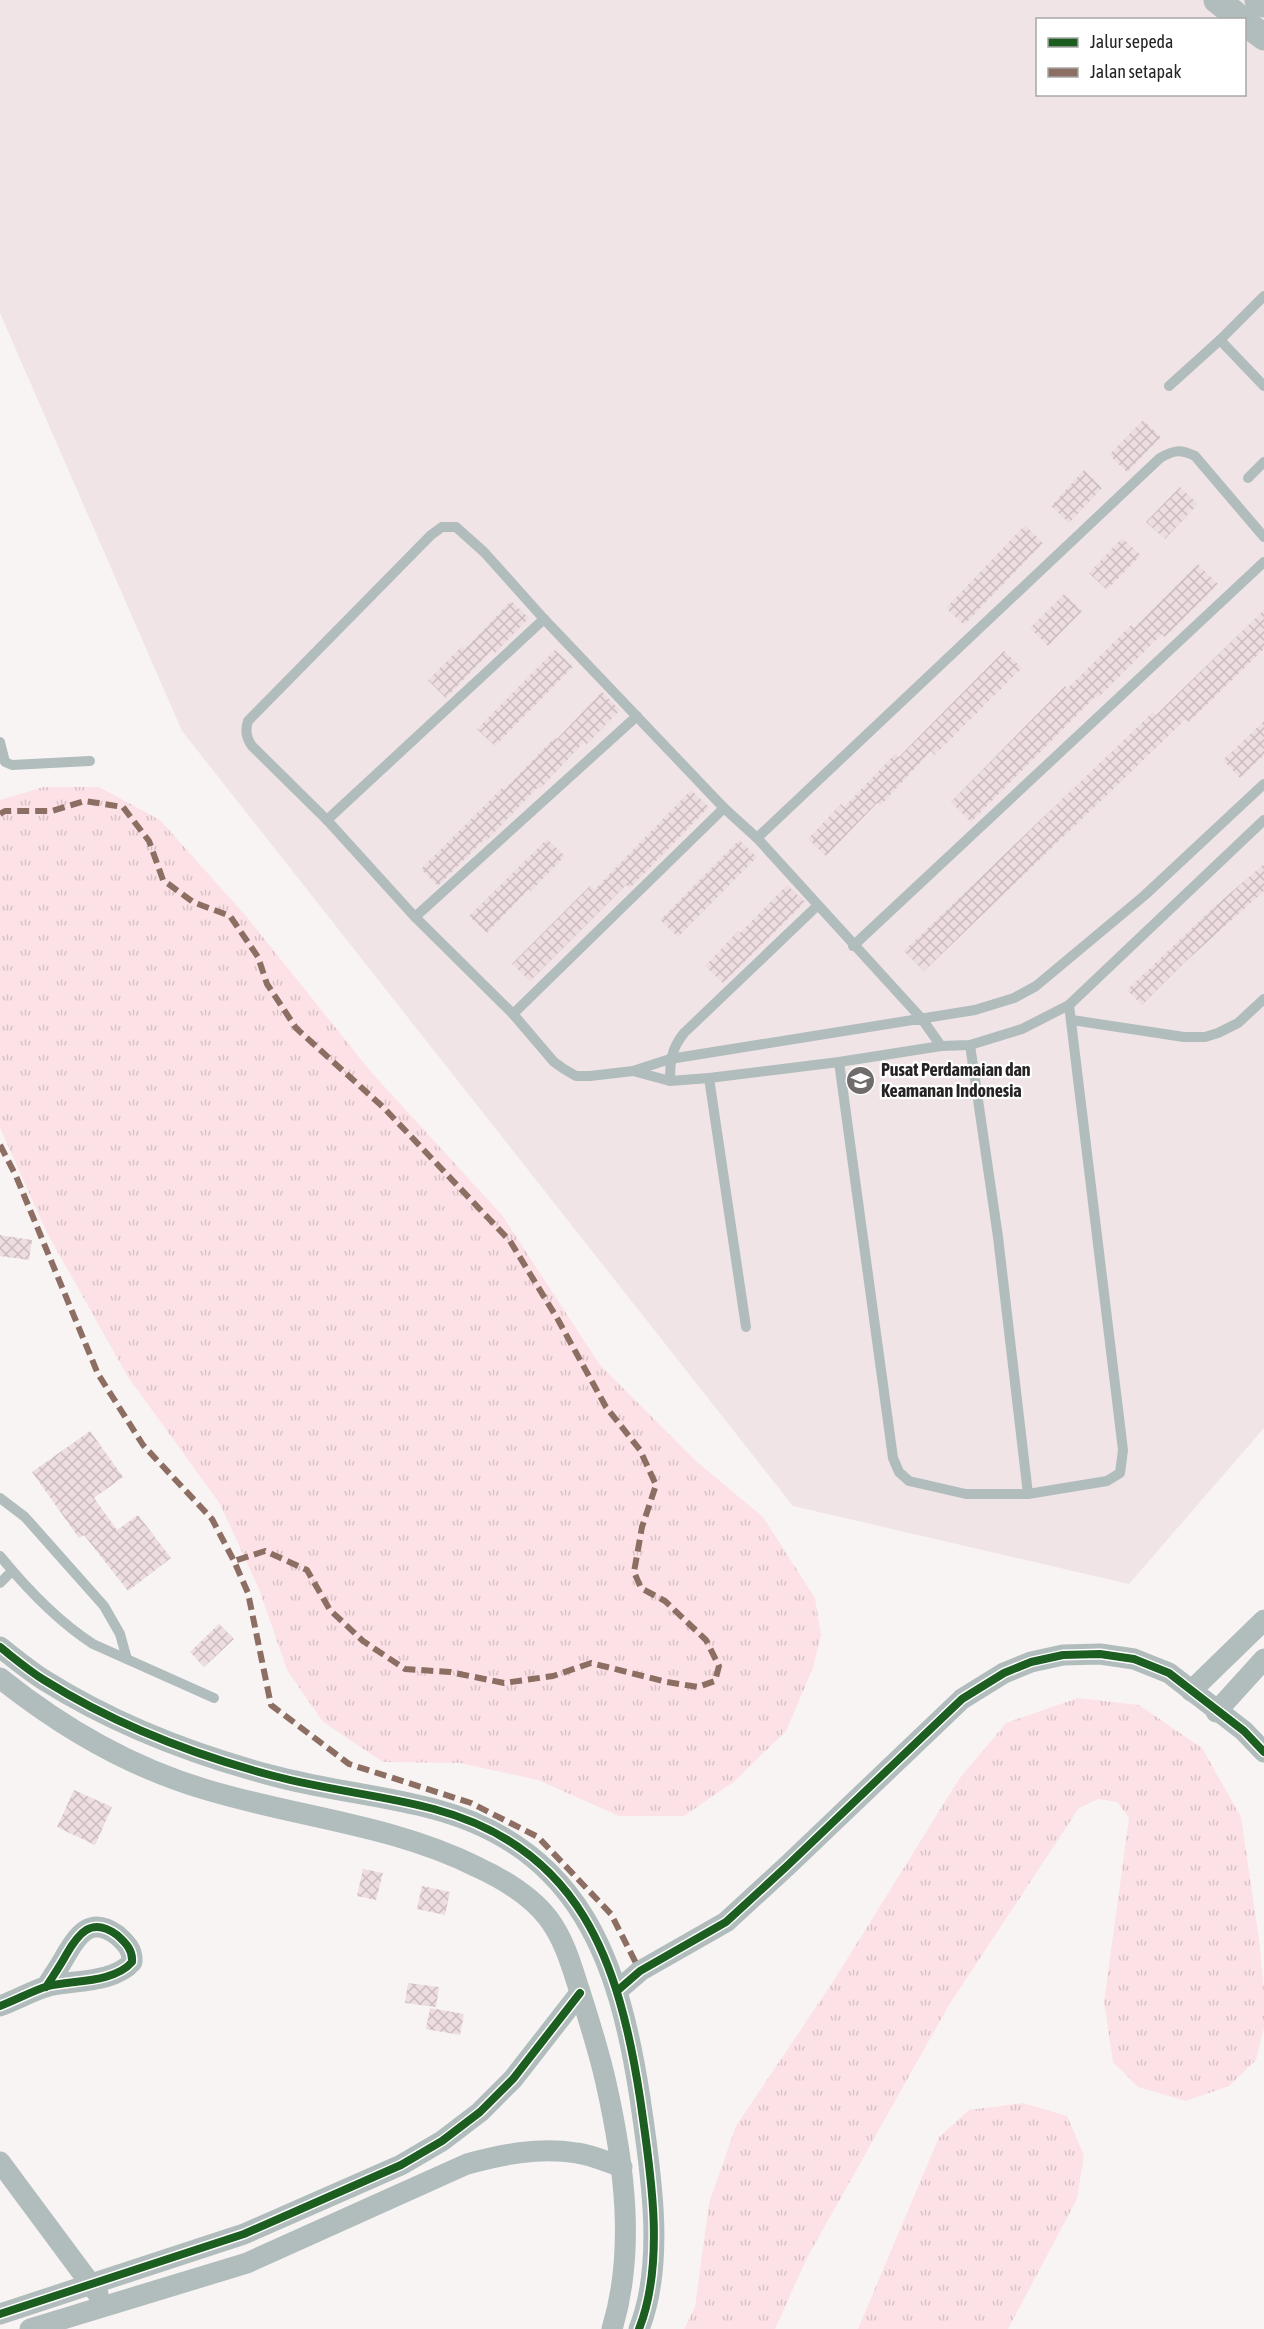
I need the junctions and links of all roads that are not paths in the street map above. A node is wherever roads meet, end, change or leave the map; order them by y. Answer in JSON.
{"nodes":[{"id":1,"x":1217,"y":0,"type":"edge"},
{"id":2,"x":1258,"y":0,"type":"edge"},
{"id":3,"x":1264,"y":4,"type":"edge"},
{"id":4,"x":1239,"y":18,"type":"edge"},
{"id":5,"x":1246,"y":23,"type":"edge"},
{"id":6,"x":1264,"y":37,"type":"edge"},
{"id":7,"x":1264,"y":296,"type":"edge"},
{"id":8,"x":1220,"y":340,"type":"junction"},
{"id":9,"x":1169,"y":386,"type":"dead end"},
{"id":10,"x":1264,"y":386,"type":"edge"},
{"id":11,"x":1264,"y":462,"type":"edge"},
{"id":12,"x":1248,"y":478,"type":"dead end"},
{"id":13,"x":1264,"y":537,"type":"edge"},
{"id":14,"x":1264,"y":561,"type":"edge"},
{"id":15,"x":544,"y":619,"type":"junction"},
{"id":16,"x":637,"y":716,"type":"junction"},
{"id":17,"x":0,"y":742,"type":"edge"},
{"id":18,"x":90,"y":761,"type":"dead end"},
{"id":19,"x":1264,"y":784,"type":"edge"},
{"id":20,"x":724,"y":808,"type":"junction"},
{"id":21,"x":327,"y":820,"type":"junction"},
{"id":22,"x":1264,"y":820,"type":"edge"},
{"id":23,"x":757,"y":838,"type":"junction"},
{"id":24,"x":817,"y":906,"type":"junction"},
{"id":25,"x":415,"y":917,"type":"junction"},
{"id":26,"x":853,"y":946,"type":"junction"},
{"id":27,"x":1264,"y":999,"type":"edge"},
{"id":28,"x":1069,"y":1005,"type":"junction"},
{"id":29,"x":513,"y":1014,"type":"junction"},
{"id":30,"x":922,"y":1019,"type":"junction"},
{"id":31,"x":1072,"y":1020,"type":"junction"},
{"id":32,"x":970,"y":1045,"type":"junction"},
{"id":33,"x":941,"y":1046,"type":"junction"},
{"id":34,"x":670,"y":1059,"type":"junction"},
{"id":35,"x":839,"y":1062,"type":"junction"},
{"id":36,"x":633,"y":1071,"type":"junction"},
{"id":37,"x":709,"y":1078,"type":"junction"},
{"id":38,"x":670,"y":1081,"type":"junction"},
{"id":39,"x":746,"y":1327,"type":"dead end"},
{"id":40,"x":1028,"y":1494,"type":"junction"},
{"id":41,"x":0,"y":1498,"type":"edge"},
{"id":42,"x":0,"y":1556,"type":"edge"},
{"id":43,"x":12,"y":1571,"type":"junction"},
{"id":44,"x":0,"y":1583,"type":"edge"},
{"id":45,"x":1264,"y":1620,"type":"edge"},
{"id":46,"x":0,"y":1647,"type":"edge"},
{"id":47,"x":128,"y":1659,"type":"junction"},
{"id":48,"x":1264,"y":1659,"type":"edge"},
{"id":49,"x":0,"y":1678,"type":"edge"},
{"id":50,"x":1191,"y":1691,"type":"junction"},
{"id":51,"x":214,"y":1698,"type":"dead end"},
{"id":52,"x":1216,"y":1712,"type":"junction"},
{"id":53,"x":1264,"y":1752,"type":"edge"},
{"id":54,"x":46,"y":1987,"type":"dead end"},
{"id":55,"x":617,"y":1991,"type":"junction"},
{"id":56,"x":580,"y":1993,"type":"junction"},
{"id":57,"x":0,"y":2006,"type":"edge"},
{"id":58,"x":0,"y":2162,"type":"edge"},
{"id":59,"x":622,"y":2166,"type":"junction"},
{"id":60,"x":624,"y":2265,"type":"junction"},
{"id":61,"x":652,"y":2266,"type":"junction"},
{"id":62,"x":92,"y":2284,"type":"junction"},
{"id":63,"x":106,"y":2304,"type":"junction"},
{"id":64,"x":0,"y":2314,"type":"edge"},
{"id":65,"x":30,"y":2329,"type":"edge"},
{"id":66,"x":612,"y":2329,"type":"edge"},
{"id":67,"x":639,"y":2329,"type":"edge"}],
"edges":[{"from":1,"to":4,"type":"street"},
{"from":2,"to":3,"type":"street"},
{"from":5,"to":6,"type":"street"},
{"from":7,"to":8,"type":"lane"},
{"from":8,"to":9,"type":"lane"},
{"from":8,"to":10,"type":"lane"},
{"from":11,"to":12,"type":"lane"},
{"from":13,"to":23,"type":"lane"},
{"from":14,"to":26,"type":"lane"},
{"from":15,"to":16,"type":"lane"},
{"from":15,"to":21,"type":"lane"},
{"from":15,"to":21,"type":"lane"},
{"from":16,"to":20,"type":"lane"},
{"from":16,"to":25,"type":"lane"},
{"from":17,"to":18,"type":"lane"},
{"from":19,"to":30,"type":"lane"},
{"from":20,"to":23,"type":"lane"},
{"from":20,"to":29,"type":"lane"},
{"from":21,"to":25,"type":"lane"},
{"from":22,"to":28,"type":"lane"},
{"from":23,"to":24,"type":"lane"},
{"from":24,"to":26,"type":"lane"},
{"from":24,"to":34,"type":"lane"},
{"from":25,"to":29,"type":"lane"},
{"from":26,"to":30,"type":"lane"},
{"from":27,"to":31,"type":"lane"},
{"from":28,"to":31,"type":"lane"},
{"from":28,"to":32,"type":"lane"},
{"from":29,"to":36,"type":"lane"},
{"from":30,"to":33,"type":"lane"},
{"from":30,"to":34,"type":"lane"},
{"from":31,"to":40,"type":"lane"},
{"from":32,"to":33,"type":"lane"},
{"from":32,"to":40,"type":"lane"},
{"from":33,"to":35,"type":"lane"},
{"from":34,"to":36,"type":"lane"},
{"from":34,"to":38,"type":"lane"},
{"from":35,"to":37,"type":"lane"},
{"from":35,"to":40,"type":"lane"},
{"from":36,"to":38,"type":"lane"},
{"from":37,"to":38,"type":"lane"},
{"from":37,"to":39,"type":"lane"},
{"from":41,"to":47,"type":"lane"},
{"from":42,"to":43,"type":"lane"},
{"from":43,"to":44,"type":"lane"},
{"from":43,"to":47,"type":"lane"},
{"from":45,"to":50,"type":"street"},
{"from":46,"to":55,"type":"street"},
{"from":47,"to":51,"type":"lane"},
{"from":48,"to":52,"type":"street"},
{"from":49,"to":56,"type":"street"},
{"from":50,"to":52,"type":"street"},
{"from":50,"to":55,"type":"street"},
{"from":52,"to":53,"type":"street"},
{"from":54,"to":57,"type":"street"},
{"from":55,"to":61,"type":"street"},
{"from":56,"to":59,"type":"street"},
{"from":56,"to":62,"type":"street"},
{"from":58,"to":62,"type":"street"},
{"from":59,"to":60,"type":"street"},
{"from":59,"to":63,"type":"street"},
{"from":60,"to":61,"type":"street"},
{"from":60,"to":66,"type":"street"},
{"from":61,"to":67,"type":"street"},
{"from":62,"to":63,"type":"street"},
{"from":62,"to":64,"type":"street"},
{"from":63,"to":65,"type":"street"}]}
